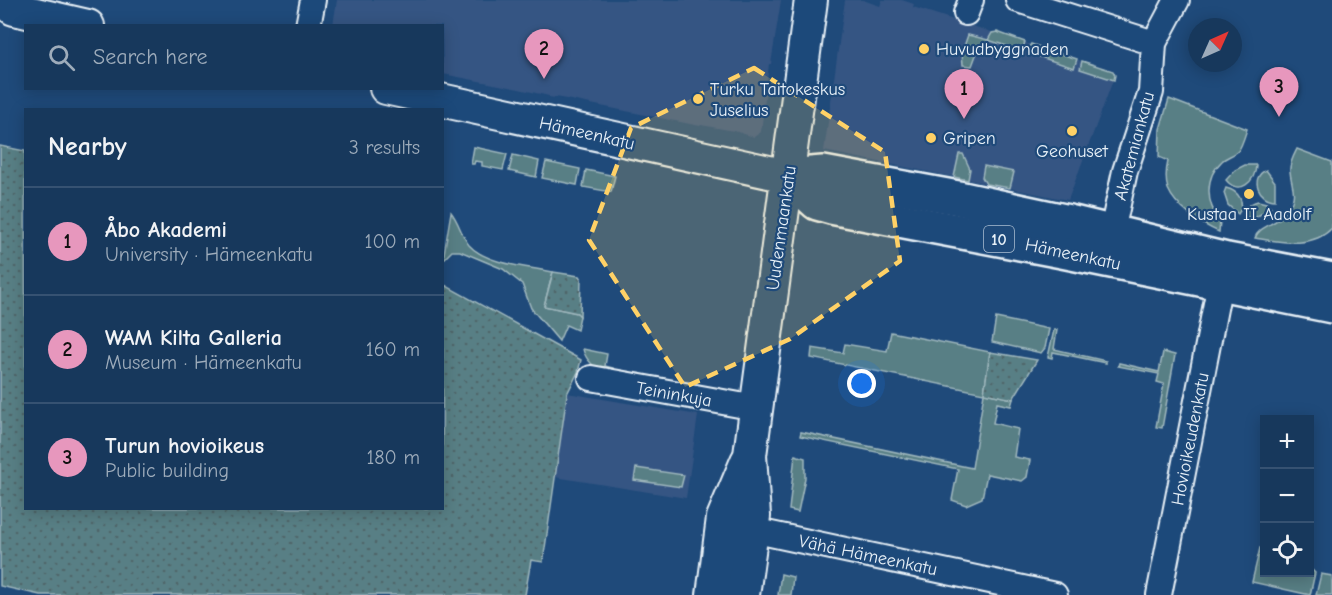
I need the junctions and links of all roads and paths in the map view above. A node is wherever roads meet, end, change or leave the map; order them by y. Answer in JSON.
{"nodes":[{"id":1,"x":313,"y":0,"type":"edge"},
{"id":2,"x":811,"y":0,"type":"edge"},
{"id":3,"x":1018,"y":0,"type":"edge"},
{"id":4,"x":1177,"y":0,"type":"edge"},
{"id":5,"x":4,"y":11,"type":"edge"},
{"id":6,"x":77,"y":24,"type":"edge"},
{"id":7,"x":308,"y":24,"type":"edge"},
{"id":8,"x":1154,"y":43,"type":"junction"},
{"id":9,"x":395,"y":90,"type":"edge"},
{"id":10,"x":788,"y":176,"type":"junction"},
{"id":11,"x":1109,"y":246,"type":"junction"},
{"id":12,"x":1332,"y":280,"type":"edge"},
{"id":13,"x":1220,"y":284,"type":"junction"},
{"id":14,"x":1332,"y":306,"type":"edge"},
{"id":15,"x":591,"y":378,"type":"dead end"},
{"id":16,"x":756,"y":408,"type":"junction"},
{"id":17,"x":750,"y":455,"type":"junction"},
{"id":18,"x":752,"y":530,"type":"junction"},
{"id":19,"x":713,"y":595,"type":"edge"},
{"id":20,"x":743,"y":595,"type":"edge"},
{"id":21,"x":1055,"y":595,"type":"edge"},
{"id":22,"x":1159,"y":595,"type":"edge"}],
"edges":[{"from":1,"to":7,"type":"street"},
{"from":2,"to":10,"type":"main road","name":"Uudenmaankatu"},
{"from":3,"to":8,"type":"street"},
{"from":4,"to":8,"type":"street","name":"Akatemiankatu"},
{"from":5,"to":6,"type":"main road"},
{"from":8,"to":11,"type":"street","name":"Akatemiankatu"},
{"from":9,"to":10,"type":"main road","name":"Hämeenkatu"},
{"from":10,"to":11,"type":"highway","name":"Hämeenkatu","number":"10"},
{"from":10,"to":16,"type":"main road","name":"Uudenmaankatu"},
{"from":11,"to":12,"type":"highway","name":"Hämeenkatu","number":"10"},
{"from":11,"to":13,"type":"highway","name":"Hämeenkatu","number":"10"},
{"from":13,"to":14,"type":"highway","name":"Hämeenkatu","number":"10"},
{"from":13,"to":22,"type":"street","name":"Hovioikeudenkatu"},
{"from":15,"to":16,"type":"street","name":"Teininkuja"},
{"from":16,"to":17,"type":"main road","name":"Uudenmaankatu"},
{"from":17,"to":18,"type":"main road","name":"Uudenmaankatu"},
{"from":17,"to":19,"type":"main road","name":"Uudenmaankatu"},
{"from":18,"to":20,"type":"main road","name":"Uudenmaankatu"},
{"from":18,"to":21,"type":"street","name":"Vähä Hämeenkatu"}]}
